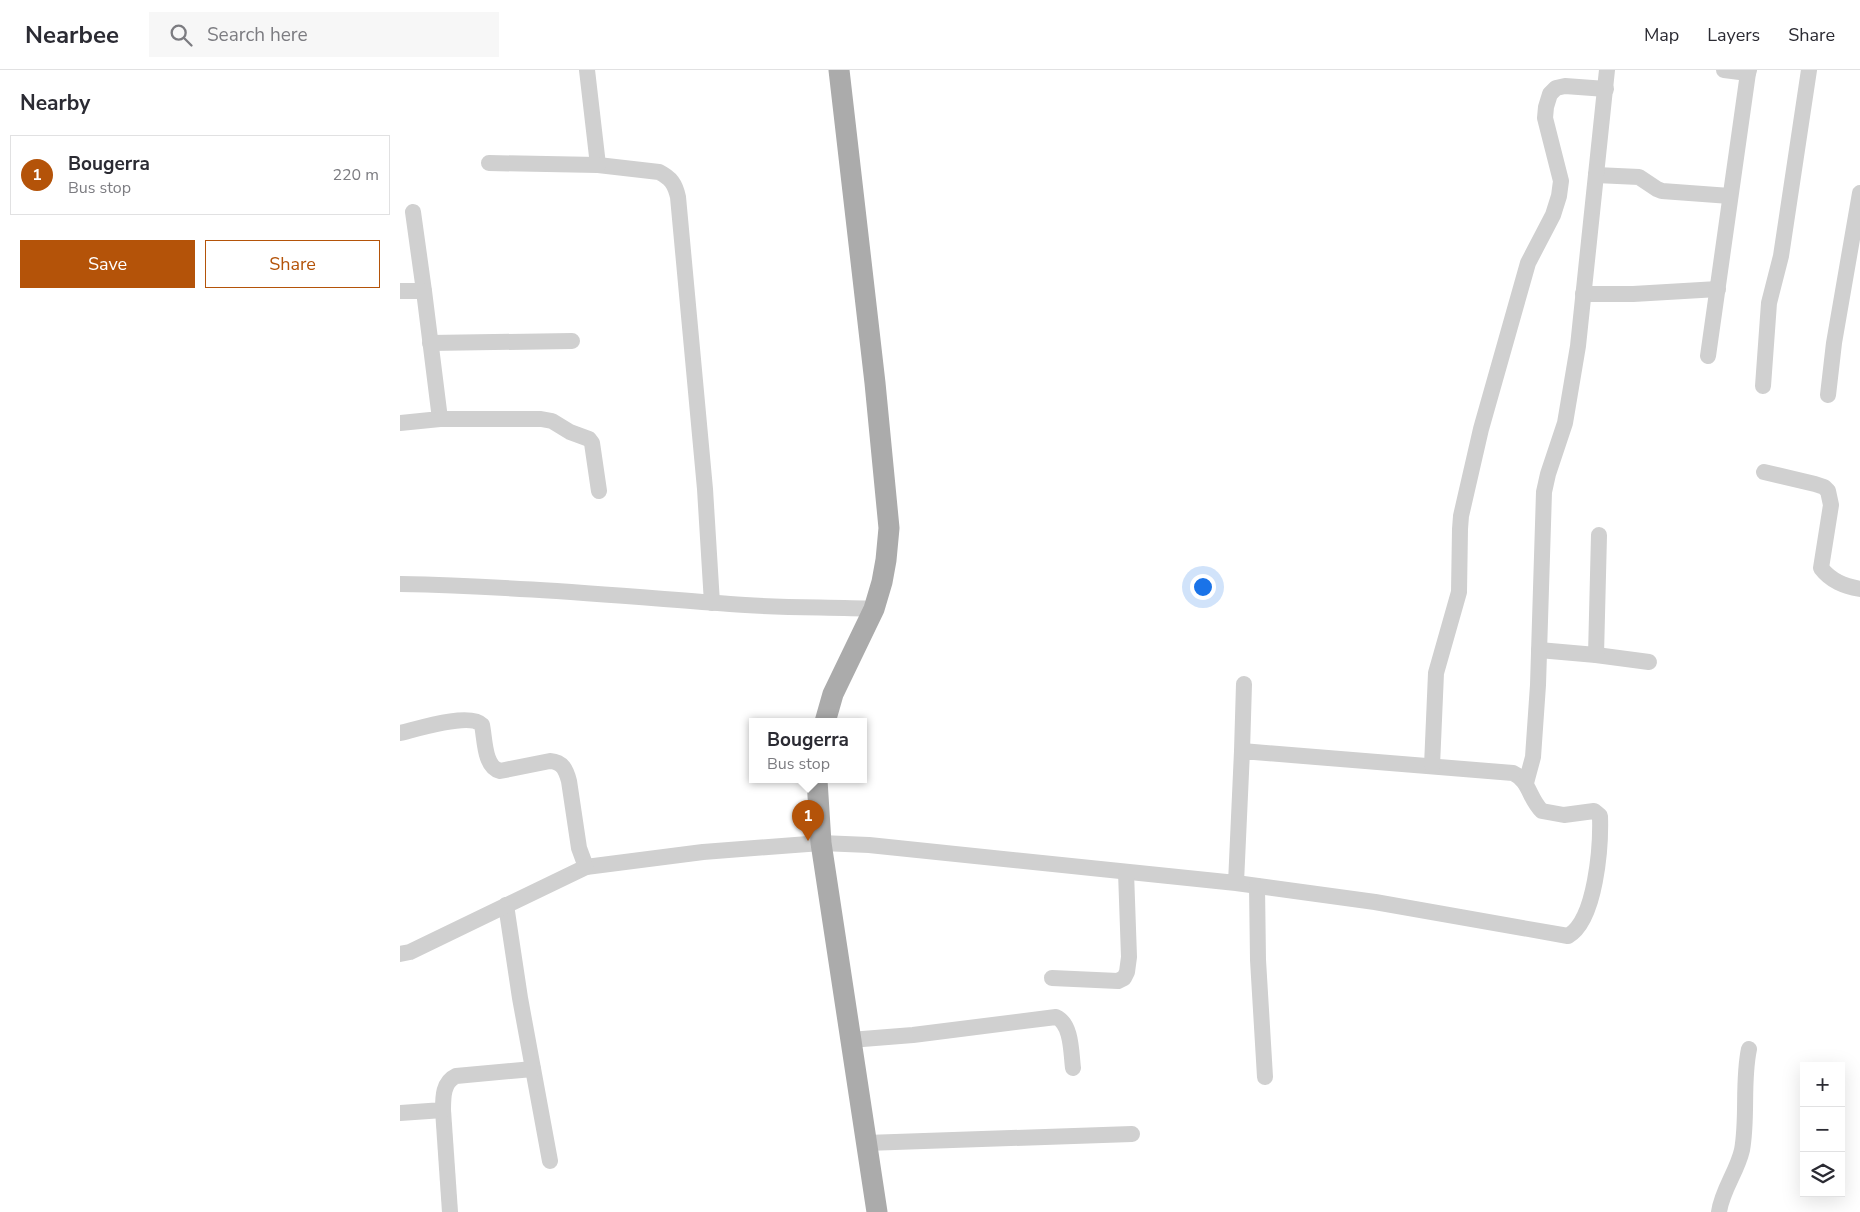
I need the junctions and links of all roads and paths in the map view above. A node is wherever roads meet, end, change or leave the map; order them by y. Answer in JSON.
{"nodes":[{"id":1,"x":587,"y":70,"type":"edge"},
{"id":2,"x":839,"y":70,"type":"edge"},
{"id":3,"x":1607,"y":70,"type":"edge"},
{"id":4,"x":1724,"y":70,"type":"edge"},
{"id":5,"x":1809,"y":70,"type":"edge"},
{"id":6,"x":1748,"y":72,"type":"edge"},
{"id":7,"x":1606,"y":89,"type":"junction"},
{"id":8,"x":489,"y":163,"type":"dead end"},
{"id":9,"x":598,"y":165,"type":"junction"},
{"id":10,"x":1596,"y":174,"type":"junction"},
{"id":11,"x":1860,"y":193,"type":"edge"},
{"id":12,"x":1730,"y":196,"type":"junction"},
{"id":13,"x":413,"y":212,"type":"dead end"},
{"id":14,"x":1718,"y":289,"type":"junction"},
{"id":15,"x":400,"y":291,"type":"edge"},
{"id":16,"x":424,"y":291,"type":"junction"},
{"id":17,"x":1583,"y":294,"type":"junction"},
{"id":18,"x":572,"y":341,"type":"dead end"},
{"id":19,"x":430,"y":343,"type":"junction"},
{"id":20,"x":1708,"y":356,"type":"dead end"},
{"id":21,"x":1763,"y":386,"type":"dead end"},
{"id":22,"x":1828,"y":395,"type":"dead end"},
{"id":23,"x":440,"y":419,"type":"junction"},
{"id":24,"x":400,"y":423,"type":"edge"},
{"id":25,"x":1764,"y":472,"type":"dead end"},
{"id":26,"x":599,"y":491,"type":"dead end"},
{"id":27,"x":1600,"y":535,"type":"dead end"},
{"id":28,"x":400,"y":584,"type":"edge"},
{"id":29,"x":1860,"y":589,"type":"edge"},
{"id":30,"x":712,"y":603,"type":"junction"},
{"id":31,"x":874,"y":608,"type":"junction"},
{"id":32,"x":1539,"y":650,"type":"junction"},
{"id":33,"x":1596,"y":655,"type":"junction"},
{"id":34,"x":1649,"y":662,"type":"dead end"},
{"id":35,"x":1244,"y":684,"type":"dead end"},
{"id":36,"x":826,"y":718,"type":"edge"},
{"id":37,"x":400,"y":734,"type":"edge"},
{"id":38,"x":1242,"y":751,"type":"junction"},
{"id":39,"x":1432,"y":766,"type":"junction"},
{"id":40,"x":817,"y":783,"type":"edge"},
{"id":41,"x":1526,"y":783,"type":"junction"},
{"id":42,"x":821,"y":843,"type":"junction"},
{"id":43,"x":586,"y":866,"type":"junction"},
{"id":44,"x":1126,"y":872,"type":"junction"},
{"id":45,"x":1236,"y":883,"type":"junction"},
{"id":46,"x":1257,"y":886,"type":"junction"},
{"id":47,"x":506,"y":905,"type":"junction"},
{"id":48,"x":400,"y":954,"type":"edge"},
{"id":49,"x":1052,"y":978,"type":"dead end"},
{"id":50,"x":850,"y":1040,"type":"junction"},
{"id":51,"x":1749,"y":1049,"type":"dead end"},
{"id":52,"x":1073,"y":1068,"type":"dead end"},
{"id":53,"x":533,"y":1069,"type":"junction"},
{"id":54,"x":1265,"y":1077,"type":"dead end"},
{"id":55,"x":443,"y":1110,"type":"junction"},
{"id":56,"x":400,"y":1113,"type":"edge"},
{"id":57,"x":1132,"y":1134,"type":"dead end"},
{"id":58,"x":866,"y":1143,"type":"junction"},
{"id":59,"x":550,"y":1161,"type":"dead end"},
{"id":60,"x":450,"y":1212,"type":"edge"},
{"id":61,"x":877,"y":1212,"type":"edge"},
{"id":62,"x":1719,"y":1212,"type":"edge"}],
"edges":[{"from":1,"to":9,"type":"street"},
{"from":2,"to":31,"type":"main road"},
{"from":3,"to":7,"type":"street"},
{"from":4,"to":6,"type":"street"},
{"from":5,"to":21,"type":"street"},
{"from":6,"to":12,"type":"street"},
{"from":7,"to":10,"type":"street"},
{"from":7,"to":39,"type":"street"},
{"from":8,"to":9,"type":"street"},
{"from":9,"to":30,"type":"street"},
{"from":10,"to":12,"type":"street"},
{"from":10,"to":17,"type":"street"},
{"from":11,"to":22,"type":"street"},
{"from":12,"to":14,"type":"street"},
{"from":13,"to":16,"type":"street"},
{"from":14,"to":17,"type":"street"},
{"from":14,"to":20,"type":"street"},
{"from":15,"to":16,"type":"street"},
{"from":16,"to":19,"type":"street"},
{"from":17,"to":32,"type":"street"},
{"from":18,"to":19,"type":"street"},
{"from":19,"to":23,"type":"street"},
{"from":23,"to":24,"type":"street"},
{"from":23,"to":26,"type":"street"},
{"from":25,"to":29,"type":"street"},
{"from":27,"to":33,"type":"street"},
{"from":28,"to":30,"type":"street"},
{"from":30,"to":31,"type":"street"},
{"from":31,"to":36,"type":"main road"},
{"from":32,"to":33,"type":"street"},
{"from":32,"to":41,"type":"street"},
{"from":33,"to":34,"type":"street"},
{"from":35,"to":38,"type":"street"},
{"from":37,"to":43,"type":"street"},
{"from":38,"to":39,"type":"street"},
{"from":38,"to":45,"type":"street"},
{"from":39,"to":41,"type":"street"},
{"from":40,"to":42,"type":"main road"},
{"from":41,"to":46,"type":"street"},
{"from":42,"to":43,"type":"street"},
{"from":42,"to":44,"type":"street"},
{"from":42,"to":50,"type":"main road"},
{"from":43,"to":47,"type":"street"},
{"from":44,"to":45,"type":"street"},
{"from":44,"to":49,"type":"street"},
{"from":45,"to":46,"type":"street"},
{"from":46,"to":54,"type":"street"},
{"from":47,"to":48,"type":"street"},
{"from":47,"to":53,"type":"street"},
{"from":50,"to":52,"type":"street"},
{"from":50,"to":58,"type":"main road"},
{"from":51,"to":62,"type":"street"},
{"from":53,"to":55,"type":"street"},
{"from":53,"to":59,"type":"street"},
{"from":55,"to":56,"type":"street"},
{"from":55,"to":60,"type":"street"},
{"from":57,"to":58,"type":"street"},
{"from":58,"to":61,"type":"main road"}]}
